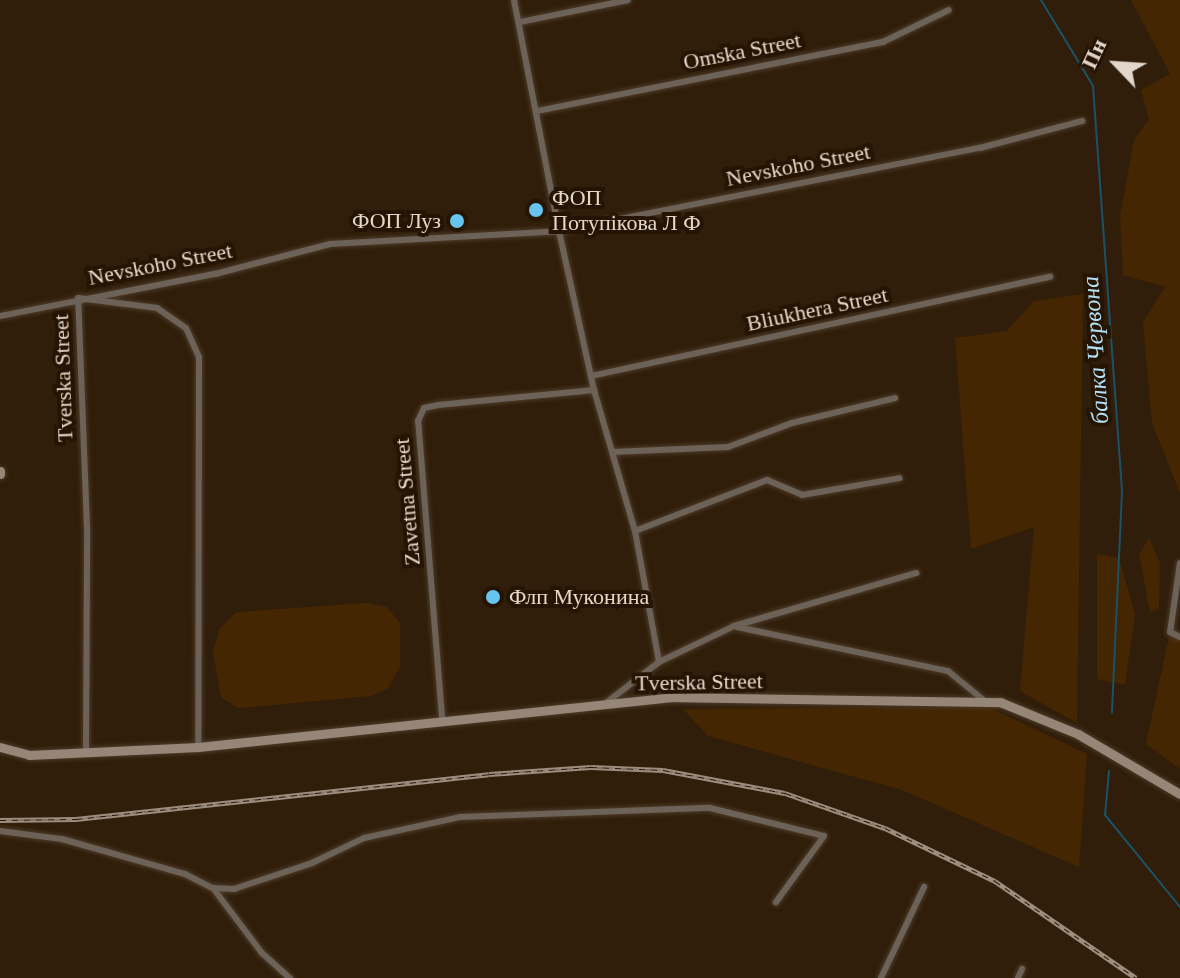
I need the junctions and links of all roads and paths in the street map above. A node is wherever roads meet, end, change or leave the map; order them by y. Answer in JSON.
{"nodes":[{"id":1,"x":514,"y":0,"type":"edge"},
{"id":2,"x":628,"y":0,"type":"edge"},
{"id":3,"x":949,"y":10,"type":"dead end"},
{"id":4,"x":520,"y":22,"type":"junction"},
{"id":5,"x":537,"y":111,"type":"junction"},
{"id":6,"x":1082,"y":121,"type":"dead end"},
{"id":7,"x":559,"y":231,"type":"junction"},
{"id":8,"x":1050,"y":277,"type":"dead end"},
{"id":9,"x":78,"y":298,"type":"junction"},
{"id":10,"x":0,"y":316,"type":"edge"},
{"id":11,"x":591,"y":376,"type":"junction"},
{"id":12,"x":594,"y":390,"type":"junction"},
{"id":13,"x":895,"y":398,"type":"dead end"},
{"id":14,"x":612,"y":452,"type":"junction"},
{"id":15,"x":900,"y":478,"type":"dead end"},
{"id":16,"x":635,"y":531,"type":"junction"},
{"id":17,"x":1180,"y":563,"type":"edge"},
{"id":18,"x":916,"y":573,"type":"dead end"},
{"id":19,"x":734,"y":626,"type":"junction"},
{"id":20,"x":1180,"y":637,"type":"edge"},
{"id":21,"x":659,"y":662,"type":"junction"},
{"id":22,"x":607,"y":702,"type":"junction"},
{"id":23,"x":986,"y":702,"type":"junction"},
{"id":24,"x":442,"y":717,"type":"junction"},
{"id":25,"x":0,"y":747,"type":"edge"},
{"id":26,"x":198,"y":747,"type":"junction"},
{"id":27,"x":86,"y":753,"type":"junction"},
{"id":28,"x":1180,"y":794,"type":"edge"},
{"id":29,"x":0,"y":831,"type":"edge"},
{"id":30,"x":924,"y":887,"type":"dead end"},
{"id":31,"x":213,"y":888,"type":"junction"},
{"id":32,"x":776,"y":902,"type":"dead end"},
{"id":33,"x":1022,"y":969,"type":"dead end"},
{"id":34,"x":290,"y":978,"type":"edge"},
{"id":35,"x":881,"y":978,"type":"edge"},
{"id":36,"x":1018,"y":978,"type":"edge"}],
"edges":[{"from":1,"to":4,"type":"street"},
{"from":2,"to":4,"type":"street"},
{"from":3,"to":5,"type":"street","name":"Omska Street"},
{"from":4,"to":5,"type":"street"},
{"from":5,"to":7,"type":"street"},
{"from":6,"to":7,"type":"street","name":"Nevskoho Street"},
{"from":7,"to":9,"type":"street","name":"Nevskoho Street"},
{"from":7,"to":11,"type":"street"},
{"from":8,"to":11,"type":"street","name":"Bliukhera Street"},
{"from":9,"to":10,"type":"street","name":"Nevskoho Street"},
{"from":9,"to":26,"type":"street","name":"Tverska Street"},
{"from":9,"to":27,"type":"street","name":"Tverska Street"},
{"from":11,"to":12,"type":"street"},
{"from":12,"to":14,"type":"street"},
{"from":12,"to":24,"type":"street","name":"Zavetna Street"},
{"from":13,"to":14,"type":"street"},
{"from":14,"to":16,"type":"street"},
{"from":15,"to":16,"type":"street"},
{"from":16,"to":21,"type":"street"},
{"from":17,"to":20,"type":"street"},
{"from":18,"to":19,"type":"street"},
{"from":19,"to":21,"type":"street"},
{"from":19,"to":23,"type":"street"},
{"from":21,"to":22,"type":"street"},
{"from":22,"to":23,"type":"main road","name":"Tverska Street"},
{"from":22,"to":24,"type":"main road","name":"Tverska Street"},
{"from":23,"to":28,"type":"main road","name":"Tverska Street"},
{"from":24,"to":26,"type":"main road","name":"Tverska Street"},
{"from":25,"to":27,"type":"main road","name":"Tverska Street"},
{"from":26,"to":27,"type":"main road","name":"Tverska Street"},
{"from":29,"to":31,"type":"street"},
{"from":30,"to":35,"type":"street"},
{"from":31,"to":32,"type":"street"},
{"from":31,"to":34,"type":"street"},
{"from":33,"to":36,"type":"street"}]}
